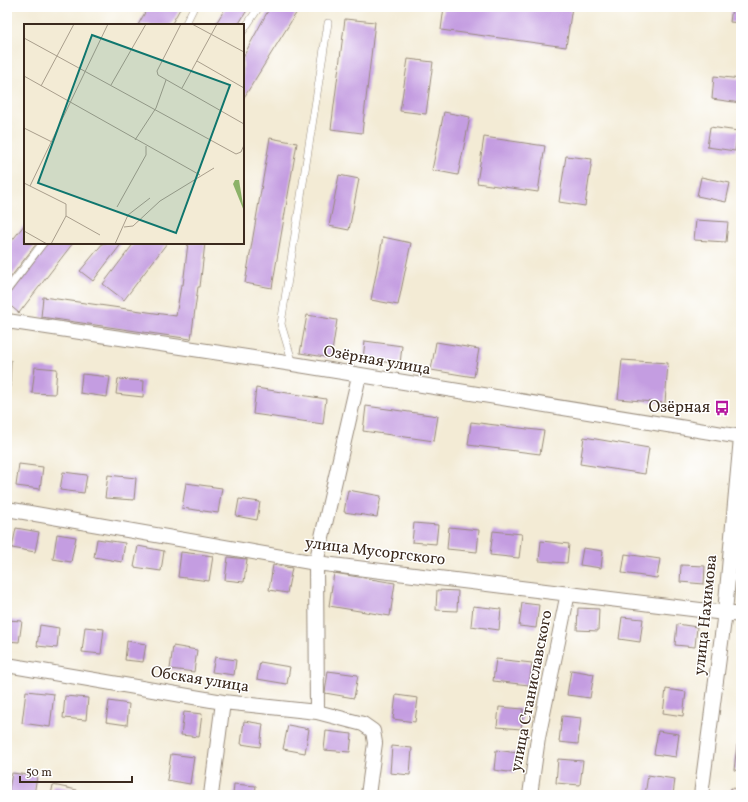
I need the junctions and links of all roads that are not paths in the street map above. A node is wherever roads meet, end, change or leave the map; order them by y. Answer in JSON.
{"nodes":[{"id":1,"x":194,"y":7,"type":"edge"},
{"id":2,"x":259,"y":7,"type":"edge"},
{"id":3,"x":328,"y":23,"type":"dead end"},
{"id":4,"x":186,"y":24,"type":"edge"},
{"id":5,"x":244,"y":30,"type":"edge"},
{"id":6,"x":42,"y":244,"type":"edge"},
{"id":7,"x":7,"y":290,"type":"edge"},
{"id":8,"x":7,"y":321,"type":"edge"},
{"id":9,"x":294,"y":364,"type":"junction"},
{"id":10,"x":359,"y":376,"type":"junction"},
{"id":11,"x":741,"y":438,"type":"edge"},
{"id":12,"x":7,"y":509,"type":"edge"},
{"id":13,"x":316,"y":563,"type":"junction"},
{"id":14,"x":568,"y":593,"type":"junction"},
{"id":15,"x":725,"y":612,"type":"junction"},
{"id":16,"x":741,"y":615,"type":"edge"},
{"id":17,"x":7,"y":665,"type":"edge"},
{"id":18,"x":224,"y":702,"type":"junction"},
{"id":19,"x":317,"y":712,"type":"junction"},
{"id":20,"x":211,"y":795,"type":"edge"},
{"id":21,"x":368,"y":795,"type":"edge"},
{"id":22,"x":530,"y":795,"type":"edge"},
{"id":23,"x":701,"y":795,"type":"edge"}],
"edges":[{"from":1,"to":4,"type":"lane"},
{"from":2,"to":5,"type":"lane"},
{"from":3,"to":9,"type":"lane"},
{"from":6,"to":7,"type":"lane"},
{"from":8,"to":9,"type":"street","name":"Озёрная улица"},
{"from":9,"to":10,"type":"street","name":"Озёрная улица"},
{"from":10,"to":11,"type":"street","name":"Озёрная улица"},
{"from":10,"to":13,"type":"street"},
{"from":11,"to":15,"type":"street","name":"улица Нахимова"},
{"from":12,"to":13,"type":"street","name":"улица Мусоргского"},
{"from":13,"to":14,"type":"street","name":"улица Мусоргского"},
{"from":13,"to":19,"type":"street"},
{"from":14,"to":15,"type":"street","name":"улица Мусоргского"},
{"from":14,"to":22,"type":"street","name":"улица Станиславского"},
{"from":15,"to":16,"type":"street","name":"улица Мусоргского"},
{"from":15,"to":23,"type":"street","name":"улица Нахимова"},
{"from":17,"to":18,"type":"street","name":"Обская улица"},
{"from":18,"to":19,"type":"street","name":"Обская улица"},
{"from":18,"to":20,"type":"street"},
{"from":19,"to":21,"type":"street","name":"Обская улица"}]}
